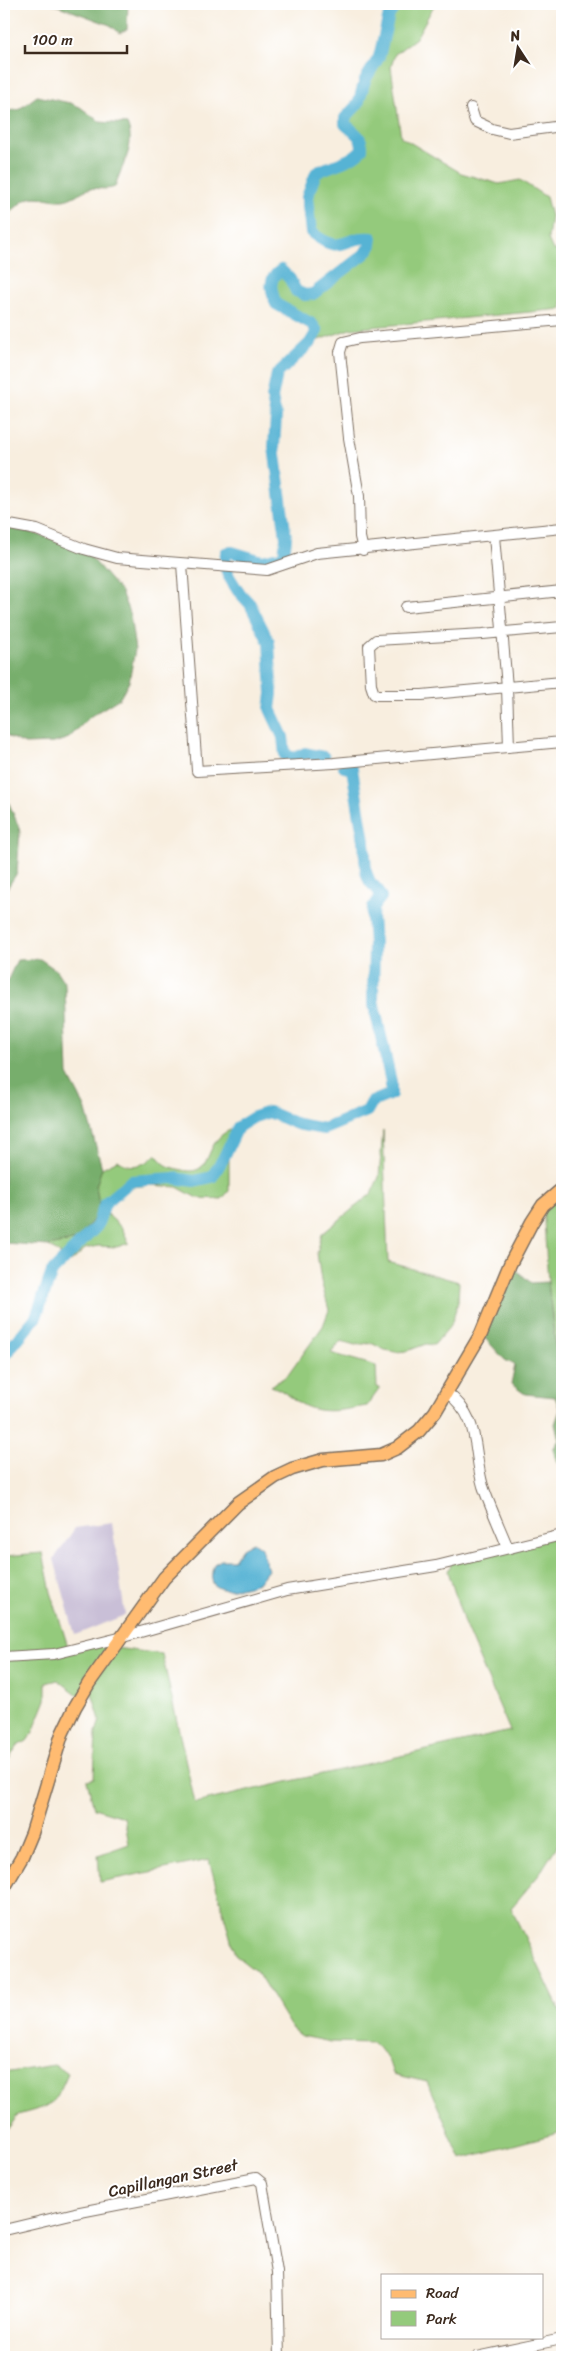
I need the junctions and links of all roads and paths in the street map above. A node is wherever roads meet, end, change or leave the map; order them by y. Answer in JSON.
{"nodes":[{"id":1,"x":470,"y":108,"type":"dead end"},
{"id":2,"x":562,"y":126,"type":"edge"},
{"id":3,"x":562,"y":320,"type":"edge"},
{"id":4,"x":4,"y":524,"type":"edge"},
{"id":5,"x":562,"y":528,"type":"edge"},
{"id":6,"x":494,"y":536,"type":"junction"},
{"id":7,"x":363,"y":550,"type":"junction"},
{"id":8,"x":182,"y":564,"type":"junction"},
{"id":9,"x":562,"y":591,"type":"edge"},
{"id":10,"x":499,"y":598,"type":"junction"},
{"id":11,"x":406,"y":607,"type":"dead end"},
{"id":12,"x":562,"y":627,"type":"edge"},
{"id":13,"x":502,"y":633,"type":"junction"},
{"id":14,"x":562,"y":682,"type":"edge"},
{"id":15,"x":507,"y":687,"type":"junction"},
{"id":16,"x":562,"y":742,"type":"edge"},
{"id":17,"x":509,"y":747,"type":"junction"},
{"id":18,"x":562,"y":1190,"type":"edge"},
{"id":19,"x":446,"y":1392,"type":"junction"},
{"id":20,"x":562,"y":1535,"type":"edge"},
{"id":21,"x":508,"y":1548,"type":"junction"},
{"id":22,"x":123,"y":1637,"type":"junction"},
{"id":23,"x":4,"y":1657,"type":"edge"},
{"id":24,"x":4,"y":1888,"type":"edge"},
{"id":25,"x":4,"y":2230,"type":"edge"},
{"id":26,"x":562,"y":2339,"type":"edge"},
{"id":27,"x":279,"y":2357,"type":"edge"},
{"id":28,"x":477,"y":2357,"type":"edge"}],
"edges":[{"from":1,"to":2,"type":"street"},
{"from":3,"to":7,"type":"street"},
{"from":4,"to":8,"type":"street"},
{"from":5,"to":6,"type":"street"},
{"from":6,"to":7,"type":"street"},
{"from":6,"to":10,"type":"street"},
{"from":7,"to":8,"type":"street"},
{"from":8,"to":17,"type":"street"},
{"from":9,"to":10,"type":"street"},
{"from":10,"to":11,"type":"street"},
{"from":10,"to":13,"type":"street"},
{"from":12,"to":13,"type":"street"},
{"from":13,"to":15,"type":"street"},
{"from":13,"to":15,"type":"street"},
{"from":14,"to":15,"type":"street"},
{"from":15,"to":17,"type":"street"},
{"from":16,"to":17,"type":"street"},
{"from":18,"to":19,"type":"main road"},
{"from":19,"to":21,"type":"street"},
{"from":19,"to":22,"type":"main road"},
{"from":20,"to":21,"type":"street"},
{"from":21,"to":22,"type":"street"},
{"from":22,"to":23,"type":"street"},
{"from":22,"to":24,"type":"main road"},
{"from":25,"to":27,"type":"street","name":"Capillangan Street"},
{"from":26,"to":28,"type":"street"}]}
